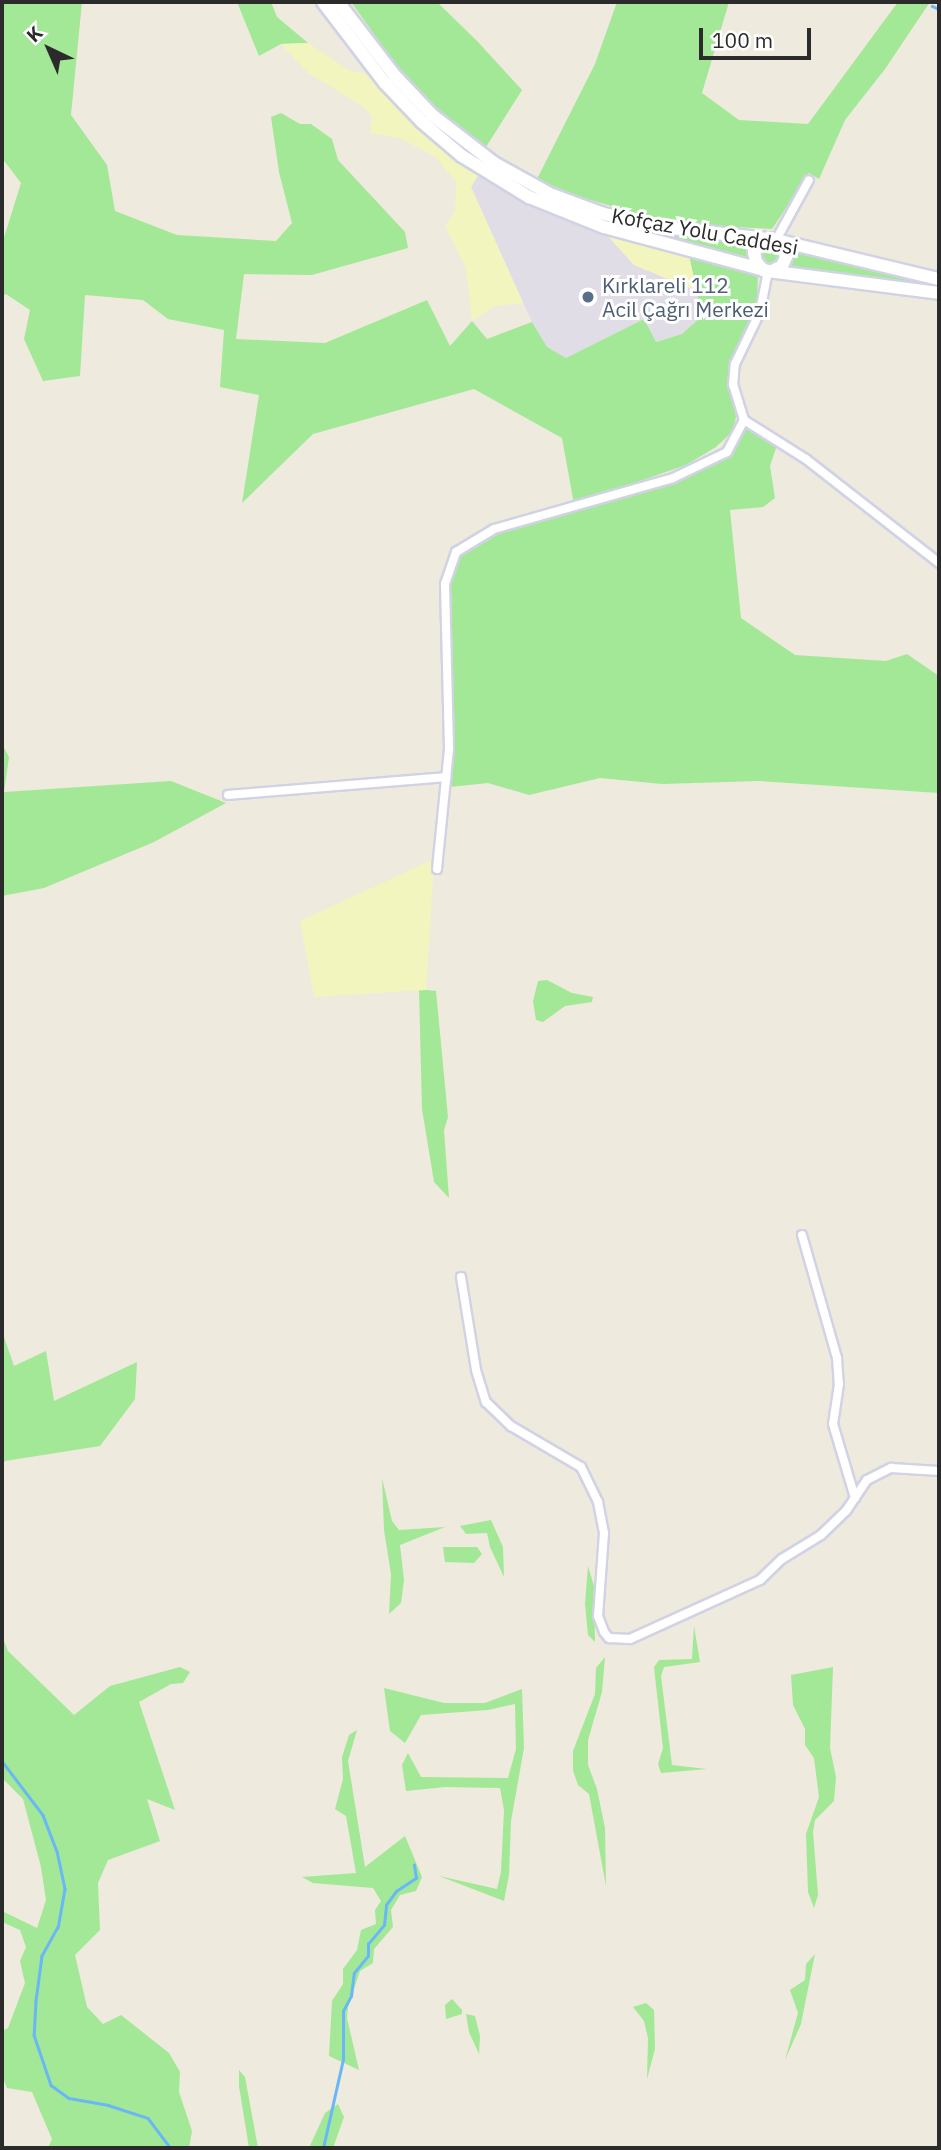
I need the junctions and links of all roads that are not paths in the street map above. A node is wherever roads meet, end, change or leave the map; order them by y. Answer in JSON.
{"nodes":[{"id":1,"x":323,"y":2,"type":"edge"},
{"id":2,"x":338,"y":2,"type":"edge"},
{"id":3,"x":809,"y":180,"type":"dead end"},
{"id":4,"x":774,"y":241,"type":"junction"},
{"id":5,"x":765,"y":270,"type":"junction"},
{"id":6,"x":939,"y":279,"type":"edge"},
{"id":7,"x":939,"y":293,"type":"edge"},
{"id":8,"x":744,"y":420,"type":"junction"},
{"id":9,"x":939,"y":563,"type":"edge"},
{"id":10,"x":446,"y":777,"type":"junction"},
{"id":11,"x":228,"y":795,"type":"dead end"},
{"id":12,"x":437,"y":869,"type":"dead end"},
{"id":13,"x":802,"y":1235,"type":"dead end"},
{"id":14,"x":461,"y":1277,"type":"dead end"},
{"id":15,"x":939,"y":1471,"type":"edge"},
{"id":16,"x":855,"y":1498,"type":"junction"}],
"edges":[{"from":1,"to":5,"type":"main road","name":"Kofçaz Yolu Caddesi"},
{"from":2,"to":4,"type":"main road","name":"Kofçaz Yolu Caddesi"},
{"from":3,"to":4,"type":"street"},
{"from":4,"to":5,"type":"main road"},
{"from":4,"to":5,"type":"main road"},
{"from":4,"to":6,"type":"main road","name":"Kofçaz Yolu Caddesi"},
{"from":5,"to":7,"type":"main road","name":"Kofçaz Yolu Caddesi"},
{"from":5,"to":8,"type":"street"},
{"from":8,"to":9,"type":"street"},
{"from":8,"to":10,"type":"street"},
{"from":10,"to":11,"type":"street"},
{"from":10,"to":12,"type":"street"},
{"from":13,"to":16,"type":"street"},
{"from":14,"to":16,"type":"street"},
{"from":15,"to":16,"type":"street"}]}
